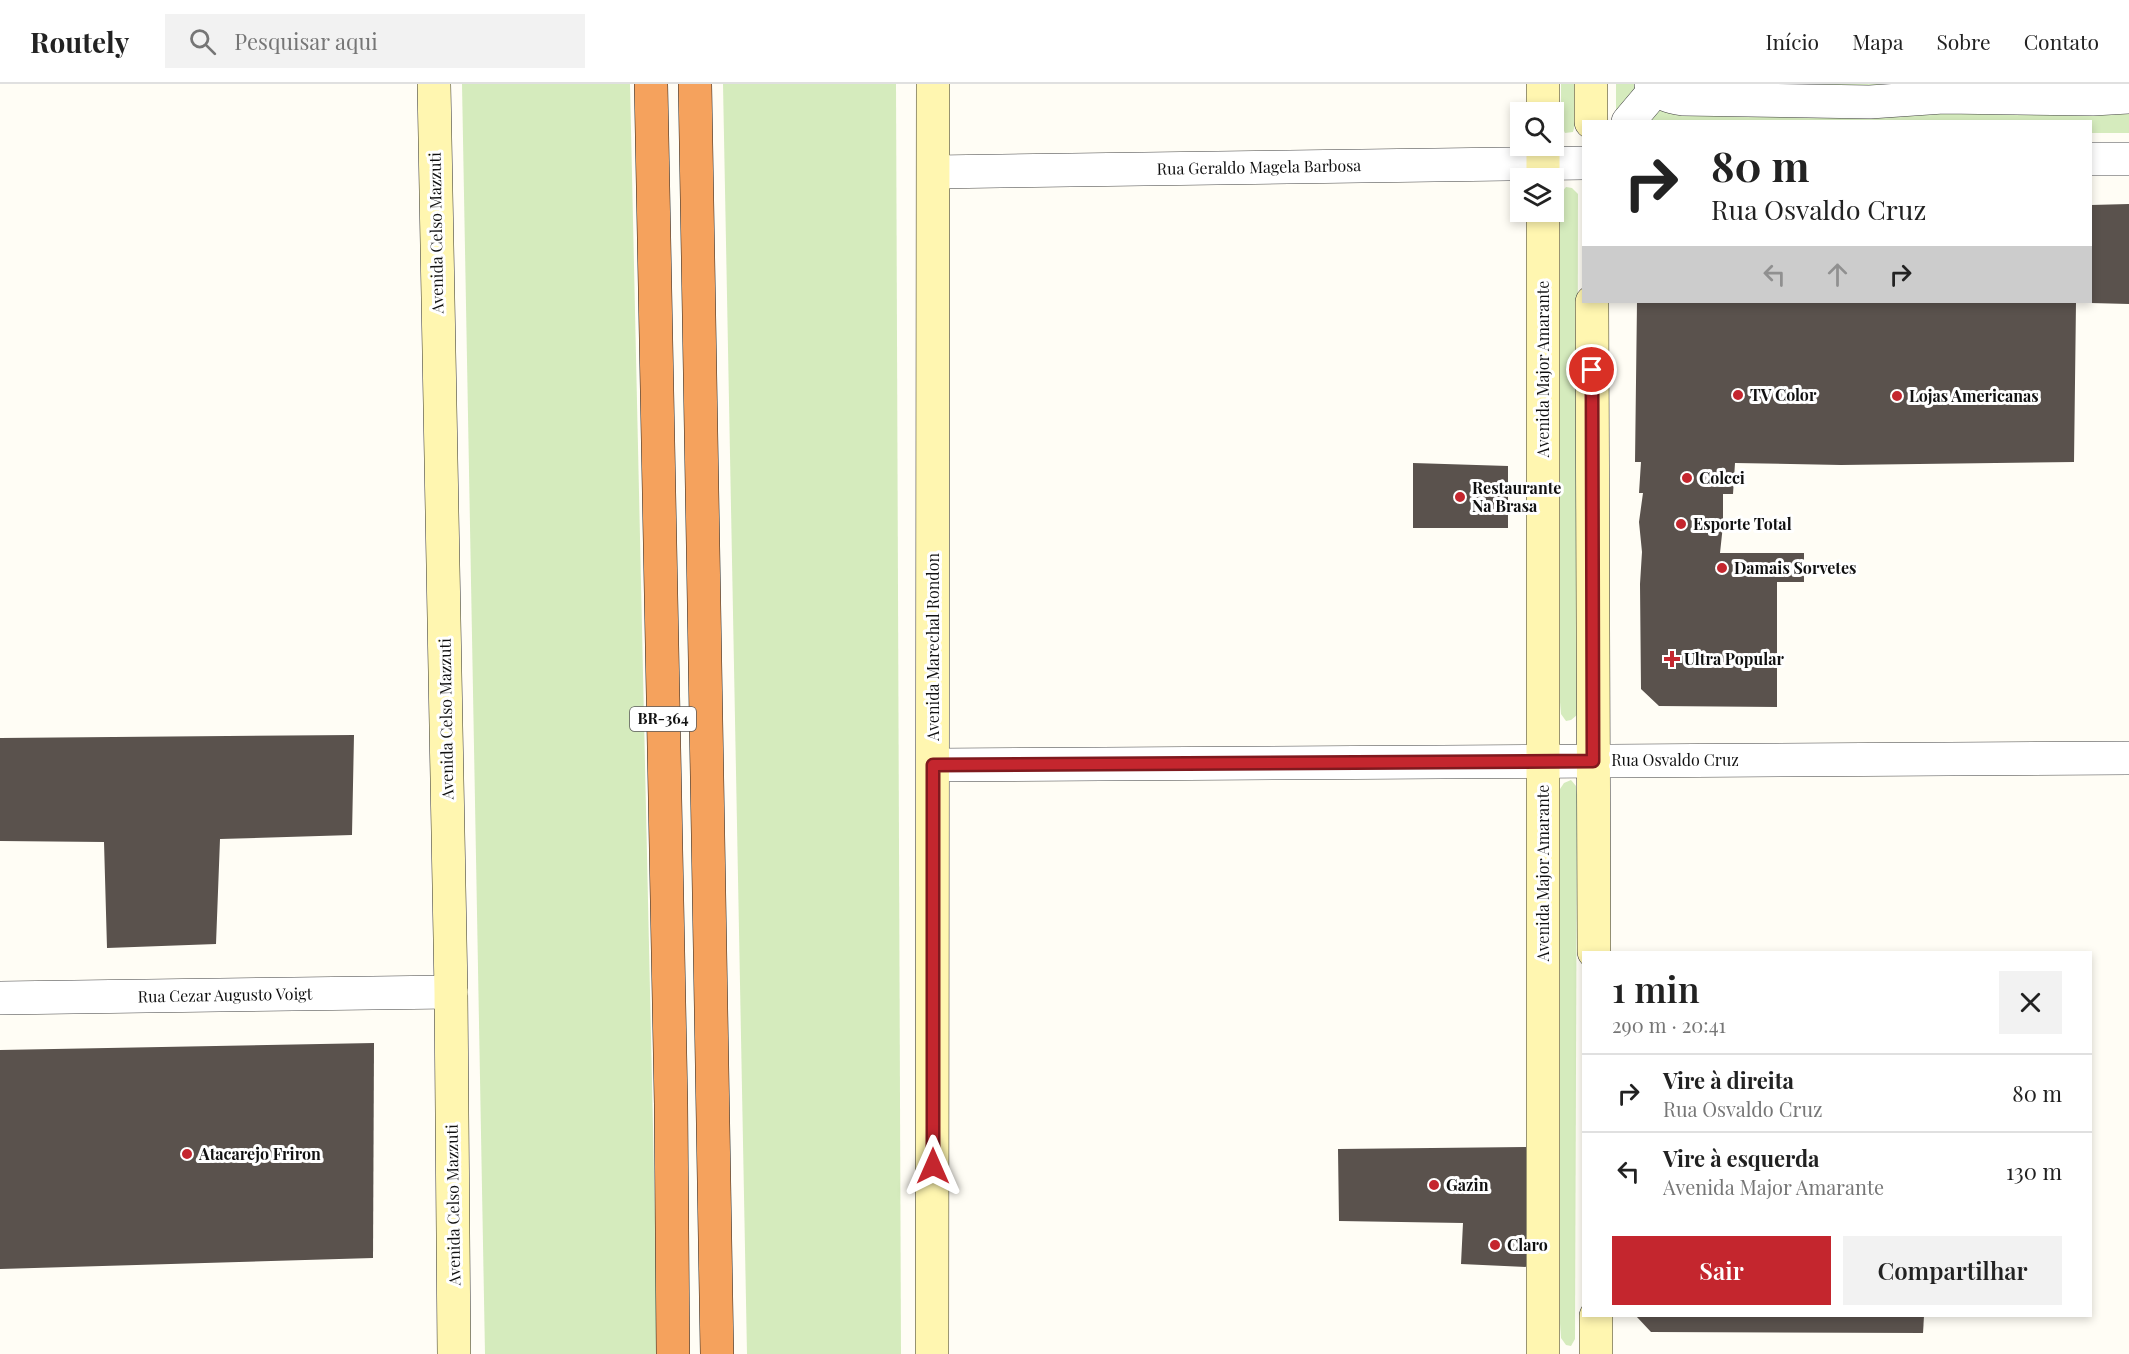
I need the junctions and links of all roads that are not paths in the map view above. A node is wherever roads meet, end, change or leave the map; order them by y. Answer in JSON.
{"nodes":[{"id":1,"x":434,"y":84,"type":"edge"},
{"id":2,"x":651,"y":84,"type":"edge"},
{"id":3,"x":695,"y":84,"type":"edge"},
{"id":4,"x":933,"y":84,"type":"edge"},
{"id":5,"x":1543,"y":84,"type":"edge"},
{"id":6,"x":1591,"y":84,"type":"edge"},
{"id":7,"x":1656,"y":86,"type":"edge"},
{"id":8,"x":2129,"y":97,"type":"edge"},
{"id":9,"x":1943,"y":101,"type":"edge"},
{"id":10,"x":1543,"y":102,"type":"edge"},
{"id":11,"x":1870,"y":102,"type":"edge"},
{"id":12,"x":1591,"y":120,"type":"edge"},
{"id":13,"x":1630,"y":120,"type":"edge"},
{"id":14,"x":2092,"y":159,"type":"edge"},
{"id":15,"x":2129,"y":159,"type":"edge"},
{"id":16,"x":1543,"y":163,"type":"edge"},
{"id":17,"x":1582,"y":163,"type":"edge"},
{"id":18,"x":934,"y":172,"type":"junction"},
{"id":19,"x":1543,"y":222,"type":"edge"},
{"id":20,"x":1592,"y":303,"type":"edge"},
{"id":21,"x":2129,"y":758,"type":"edge"},
{"id":22,"x":1543,"y":761,"type":"junction"},
{"id":23,"x":1593,"y":761,"type":"junction"},
{"id":24,"x":933,"y":765,"type":"junction"},
{"id":25,"x":1594,"y":951,"type":"edge"},
{"id":26,"x":451,"y":992,"type":"junction"},
{"id":27,"x":0,"y":998,"type":"edge"},
{"id":28,"x":1596,"y":1317,"type":"edge"},
{"id":29,"x":454,"y":1354,"type":"edge"},
{"id":30,"x":673,"y":1354,"type":"edge"},
{"id":31,"x":717,"y":1354,"type":"edge"},
{"id":32,"x":932,"y":1354,"type":"edge"},
{"id":33,"x":1543,"y":1354,"type":"edge"},
{"id":34,"x":1596,"y":1354,"type":"edge"}],
"edges":[{"from":1,"to":26,"type":"main road","name":"Avenida Celso Mazzuti"},
{"from":2,"to":30,"type":"highway","number":"BR-364"},
{"from":3,"to":31,"type":"highway","number":"BR-364"},
{"from":4,"to":18,"type":"main road","name":"Avenida Marechal Rondon"},
{"from":5,"to":10,"type":"main road"},
{"from":6,"to":12,"type":"main road"},
{"from":7,"to":11,"type":"street"},
{"from":7,"to":13,"type":"street"},
{"from":8,"to":9,"type":"street"},
{"from":9,"to":11,"type":"street"},
{"from":14,"to":15,"type":"street"},
{"from":16,"to":17,"type":"street","name":"Rua Geraldo Magela Barbosa"},
{"from":16,"to":18,"type":"street","name":"Rua Geraldo Magela Barbosa"},
{"from":18,"to":24,"type":"main road","name":"Avenida Marechal Rondon"},
{"from":19,"to":22,"type":"main road","name":"Avenida Major Amarante"},
{"from":20,"to":23,"type":"main road"},
{"from":21,"to":23,"type":"street","name":"Rua Osvaldo Cruz"},
{"from":22,"to":23,"type":"street","name":"Rua Osvaldo Cruz"},
{"from":22,"to":24,"type":"street","name":"Rua Osvaldo Cruz"},
{"from":22,"to":33,"type":"main road","name":"Avenida Major Amarante"},
{"from":23,"to":25,"type":"main road"},
{"from":24,"to":32,"type":"main road","name":"Avenida Marechal Rondon"},
{"from":26,"to":27,"type":"street","name":"Rua Cezar Augusto Voigt"},
{"from":26,"to":29,"type":"main road","name":"Avenida Celso Mazzuti"},
{"from":28,"to":34,"type":"main road"}]}
